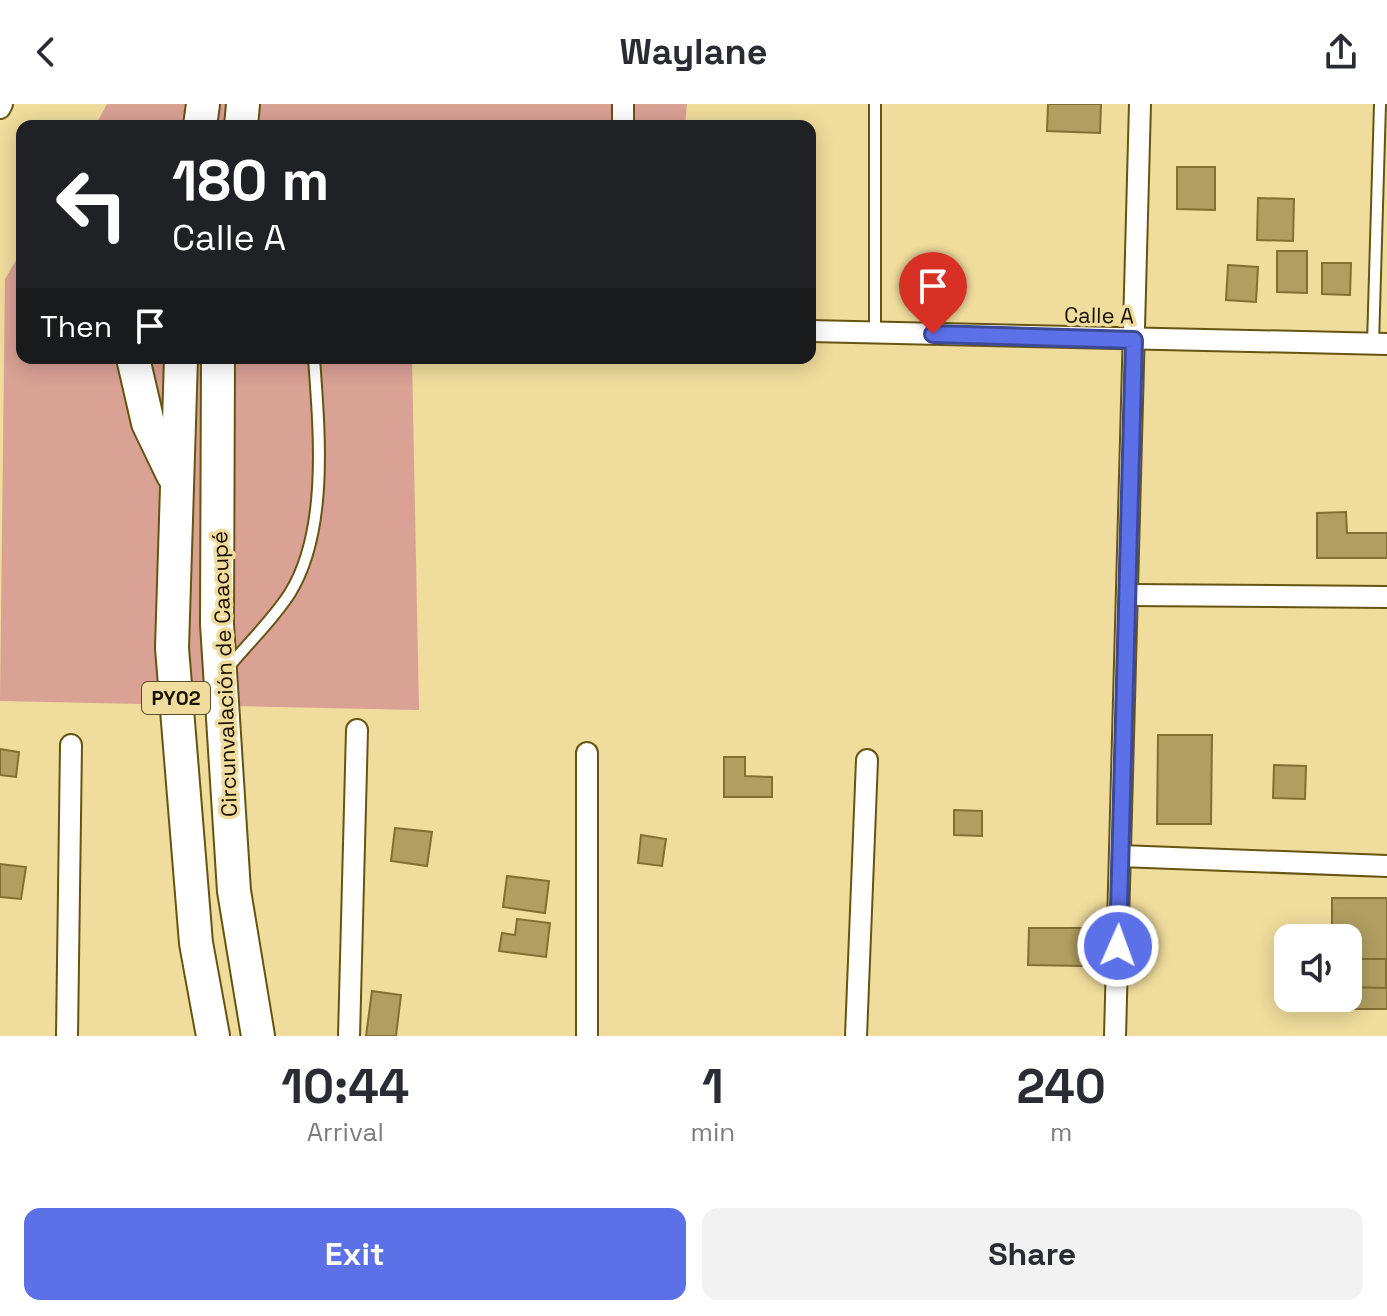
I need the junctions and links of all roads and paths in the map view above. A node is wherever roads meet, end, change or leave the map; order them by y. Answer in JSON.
{"nodes":[{"id":1,"x":875,"y":104,"type":"edge"},
{"id":2,"x":1140,"y":104,"type":"edge"},
{"id":3,"x":1380,"y":104,"type":"edge"},
{"id":4,"x":816,"y":331,"type":"edge"},
{"id":5,"x":875,"y":333,"type":"junction"},
{"id":6,"x":1134,"y":340,"type":"junction"},
{"id":7,"x":1380,"y":344,"type":"edge"},
{"id":8,"x":134,"y":364,"type":"edge"},
{"id":9,"x":181,"y":364,"type":"edge"},
{"id":10,"x":218,"y":364,"type":"edge"},
{"id":11,"x":314,"y":364,"type":"edge"},
{"id":12,"x":176,"y":481,"type":"junction"},
{"id":13,"x":1127,"y":595,"type":"junction"},
{"id":14,"x":1387,"y":597,"type":"edge"},
{"id":15,"x":220,"y":676,"type":"junction"},
{"id":16,"x":357,"y":730,"type":"dead end"},
{"id":17,"x":71,"y":745,"type":"dead end"},
{"id":18,"x":587,"y":753,"type":"dead end"},
{"id":19,"x":867,"y":760,"type":"dead end"},
{"id":20,"x":1120,"y":856,"type":"junction"},
{"id":21,"x":1387,"y":866,"type":"edge"},
{"id":22,"x":67,"y":1036,"type":"edge"},
{"id":23,"x":213,"y":1036,"type":"edge"},
{"id":24,"x":258,"y":1036,"type":"edge"},
{"id":25,"x":349,"y":1036,"type":"edge"},
{"id":26,"x":587,"y":1036,"type":"edge"},
{"id":27,"x":856,"y":1036,"type":"edge"},
{"id":28,"x":1115,"y":1036,"type":"edge"}],
"edges":[{"from":1,"to":5,"type":"lane"},
{"from":2,"to":6,"type":"street"},
{"from":3,"to":7,"type":"lane"},
{"from":4,"to":5,"type":"street","name":"Calle A"},
{"from":5,"to":6,"type":"street","name":"Calle A"},
{"from":6,"to":7,"type":"street","name":"Calle A"},
{"from":6,"to":13,"type":"street"},
{"from":8,"to":12,"type":"highway"},
{"from":9,"to":12,"type":"highway","name":"Circunvalación de Caacupé","number":"PY02"},
{"from":10,"to":15,"type":"highway","name":"Circunvalación de Caacupé","number":"PY02"},
{"from":11,"to":15,"type":"lane"},
{"from":12,"to":23,"type":"highway","name":"Circunvalación de Caacupé","number":"PY02"},
{"from":13,"to":14,"type":"street"},
{"from":13,"to":20,"type":"street"},
{"from":15,"to":24,"type":"highway","name":"Circunvalación de Caacupé","number":"PY02"},
{"from":16,"to":25,"type":"street"},
{"from":17,"to":22,"type":"street"},
{"from":18,"to":26,"type":"street"},
{"from":19,"to":27,"type":"street"},
{"from":20,"to":21,"type":"street"},
{"from":20,"to":28,"type":"street"}]}
